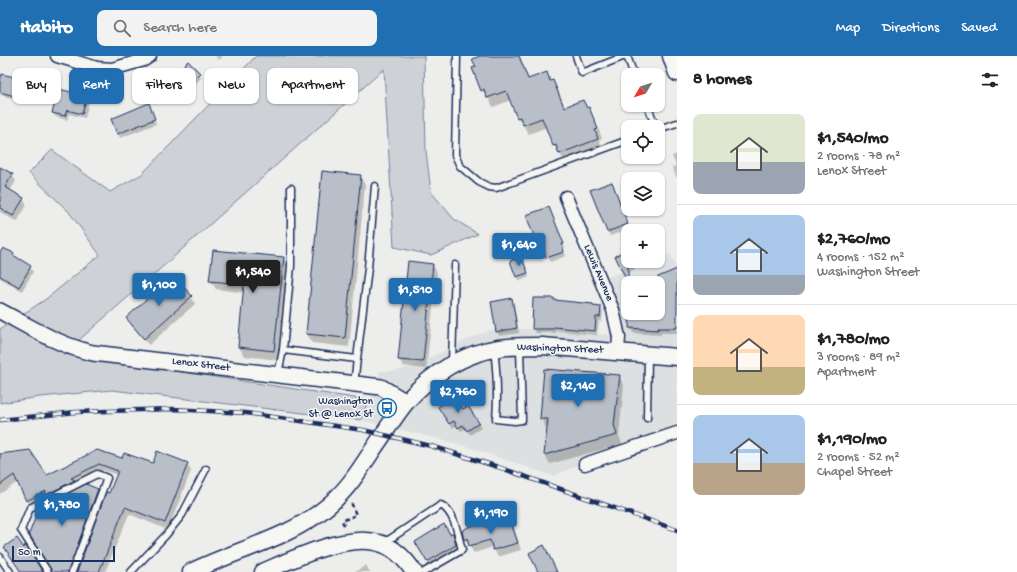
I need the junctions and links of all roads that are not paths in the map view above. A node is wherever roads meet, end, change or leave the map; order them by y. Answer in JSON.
{"nodes":[{"id":1,"x":57,"y":56,"type":"edge"},
{"id":2,"x":150,"y":56,"type":"edge"},
{"id":3,"x":457,"y":56,"type":"edge"},
{"id":4,"x":576,"y":56,"type":"edge"},
{"id":5,"x":626,"y":56,"type":"edge"},
{"id":6,"x":670,"y":56,"type":"edge"},
{"id":7,"x":122,"y":61,"type":"edge"},
{"id":8,"x":631,"y":68,"type":"edge"},
{"id":9,"x":677,"y":72,"type":"edge"},
{"id":10,"x":677,"y":123,"type":"edge"},
{"id":11,"x":665,"y":126,"type":"edge"},
{"id":12,"x":621,"y":143,"type":"edge"},
{"id":13,"x":374,"y":186,"type":"dead end"},
{"id":14,"x":291,"y":188,"type":"dead end"},
{"id":15,"x":566,"y":197,"type":"dead end"},
{"id":16,"x":455,"y":265,"type":"dead end"},
{"id":17,"x":0,"y":312,"type":"edge"},
{"id":18,"x":520,"y":346,"type":"junction"},
{"id":19,"x":494,"y":349,"type":"junction"},
{"id":20,"x":283,"y":350,"type":"junction"},
{"id":21,"x":618,"y":352,"type":"junction"},
{"id":22,"x":648,"y":354,"type":"junction"},
{"id":23,"x":677,"y":357,"type":"edge"},
{"id":24,"x":357,"y":359,"type":"junction"},
{"id":25,"x":452,"y":365,"type":"junction"},
{"id":26,"x":278,"y":374,"type":"junction"},
{"id":27,"x":354,"y":384,"type":"junction"},
{"id":28,"x":406,"y":402,"type":"junction"},
{"id":29,"x":647,"y":418,"type":"dead end"},
{"id":30,"x":677,"y":433,"type":"edge"},
{"id":31,"x":585,"y":464,"type":"dead end"},
{"id":32,"x":206,"y":468,"type":"dead end"},
{"id":33,"x":382,"y":544,"type":"junction"},
{"id":34,"x":0,"y":557,"type":"edge"},
{"id":35,"x":10,"y":572,"type":"edge"},
{"id":36,"x":48,"y":572,"type":"edge"},
{"id":37,"x":72,"y":572,"type":"edge"},
{"id":38,"x":131,"y":572,"type":"edge"},
{"id":39,"x":192,"y":572,"type":"edge"},
{"id":40,"x":263,"y":572,"type":"edge"},
{"id":41,"x":414,"y":572,"type":"edge"},
{"id":42,"x":424,"y":572,"type":"edge"}],
"edges":[{"from":1,"to":7,"type":"street"},
{"from":2,"to":7,"type":"street"},
{"from":3,"to":12,"type":"lane"},
{"from":4,"to":5,"type":"lane"},
{"from":5,"to":8,"type":"lane"},
{"from":6,"to":9,"type":"main road"},
{"from":10,"to":11,"type":"lane"},
{"from":13,"to":24,"type":"lane"},
{"from":14,"to":20,"type":"lane"},
{"from":15,"to":21,"type":"street","name":"Lewis Avenue"},
{"from":16,"to":25,"type":"lane"},
{"from":17,"to":26,"type":"street","name":"Lenox Street"},
{"from":18,"to":19,"type":"main road","name":"Washington Street"},
{"from":18,"to":19,"type":"lane"},
{"from":18,"to":21,"type":"main road","name":"Washington Street"},
{"from":19,"to":25,"type":"main road","name":"Washington Street"},
{"from":20,"to":24,"type":"lane"},
{"from":20,"to":26,"type":"lane"},
{"from":21,"to":22,"type":"main road","name":"Washington Street"},
{"from":22,"to":23,"type":"main road","name":"Washington Street"},
{"from":22,"to":29,"type":"lane"},
{"from":24,"to":27,"type":"lane"},
{"from":25,"to":28,"type":"main road","name":"Washington Street"},
{"from":26,"to":27,"type":"street","name":"Lenox Street"},
{"from":27,"to":28,"type":"street","name":"Lenox Street"},
{"from":28,"to":39,"type":"main road","name":"Washington Street"},
{"from":30,"to":31,"type":"street"},
{"from":32,"to":38,"type":"lane"},
{"from":33,"to":40,"type":"main road"},
{"from":33,"to":41,"type":"main road"},
{"from":33,"to":42,"type":"lane"},
{"from":34,"to":35,"type":"lane"},
{"from":36,"to":37,"type":"lane"}]}
